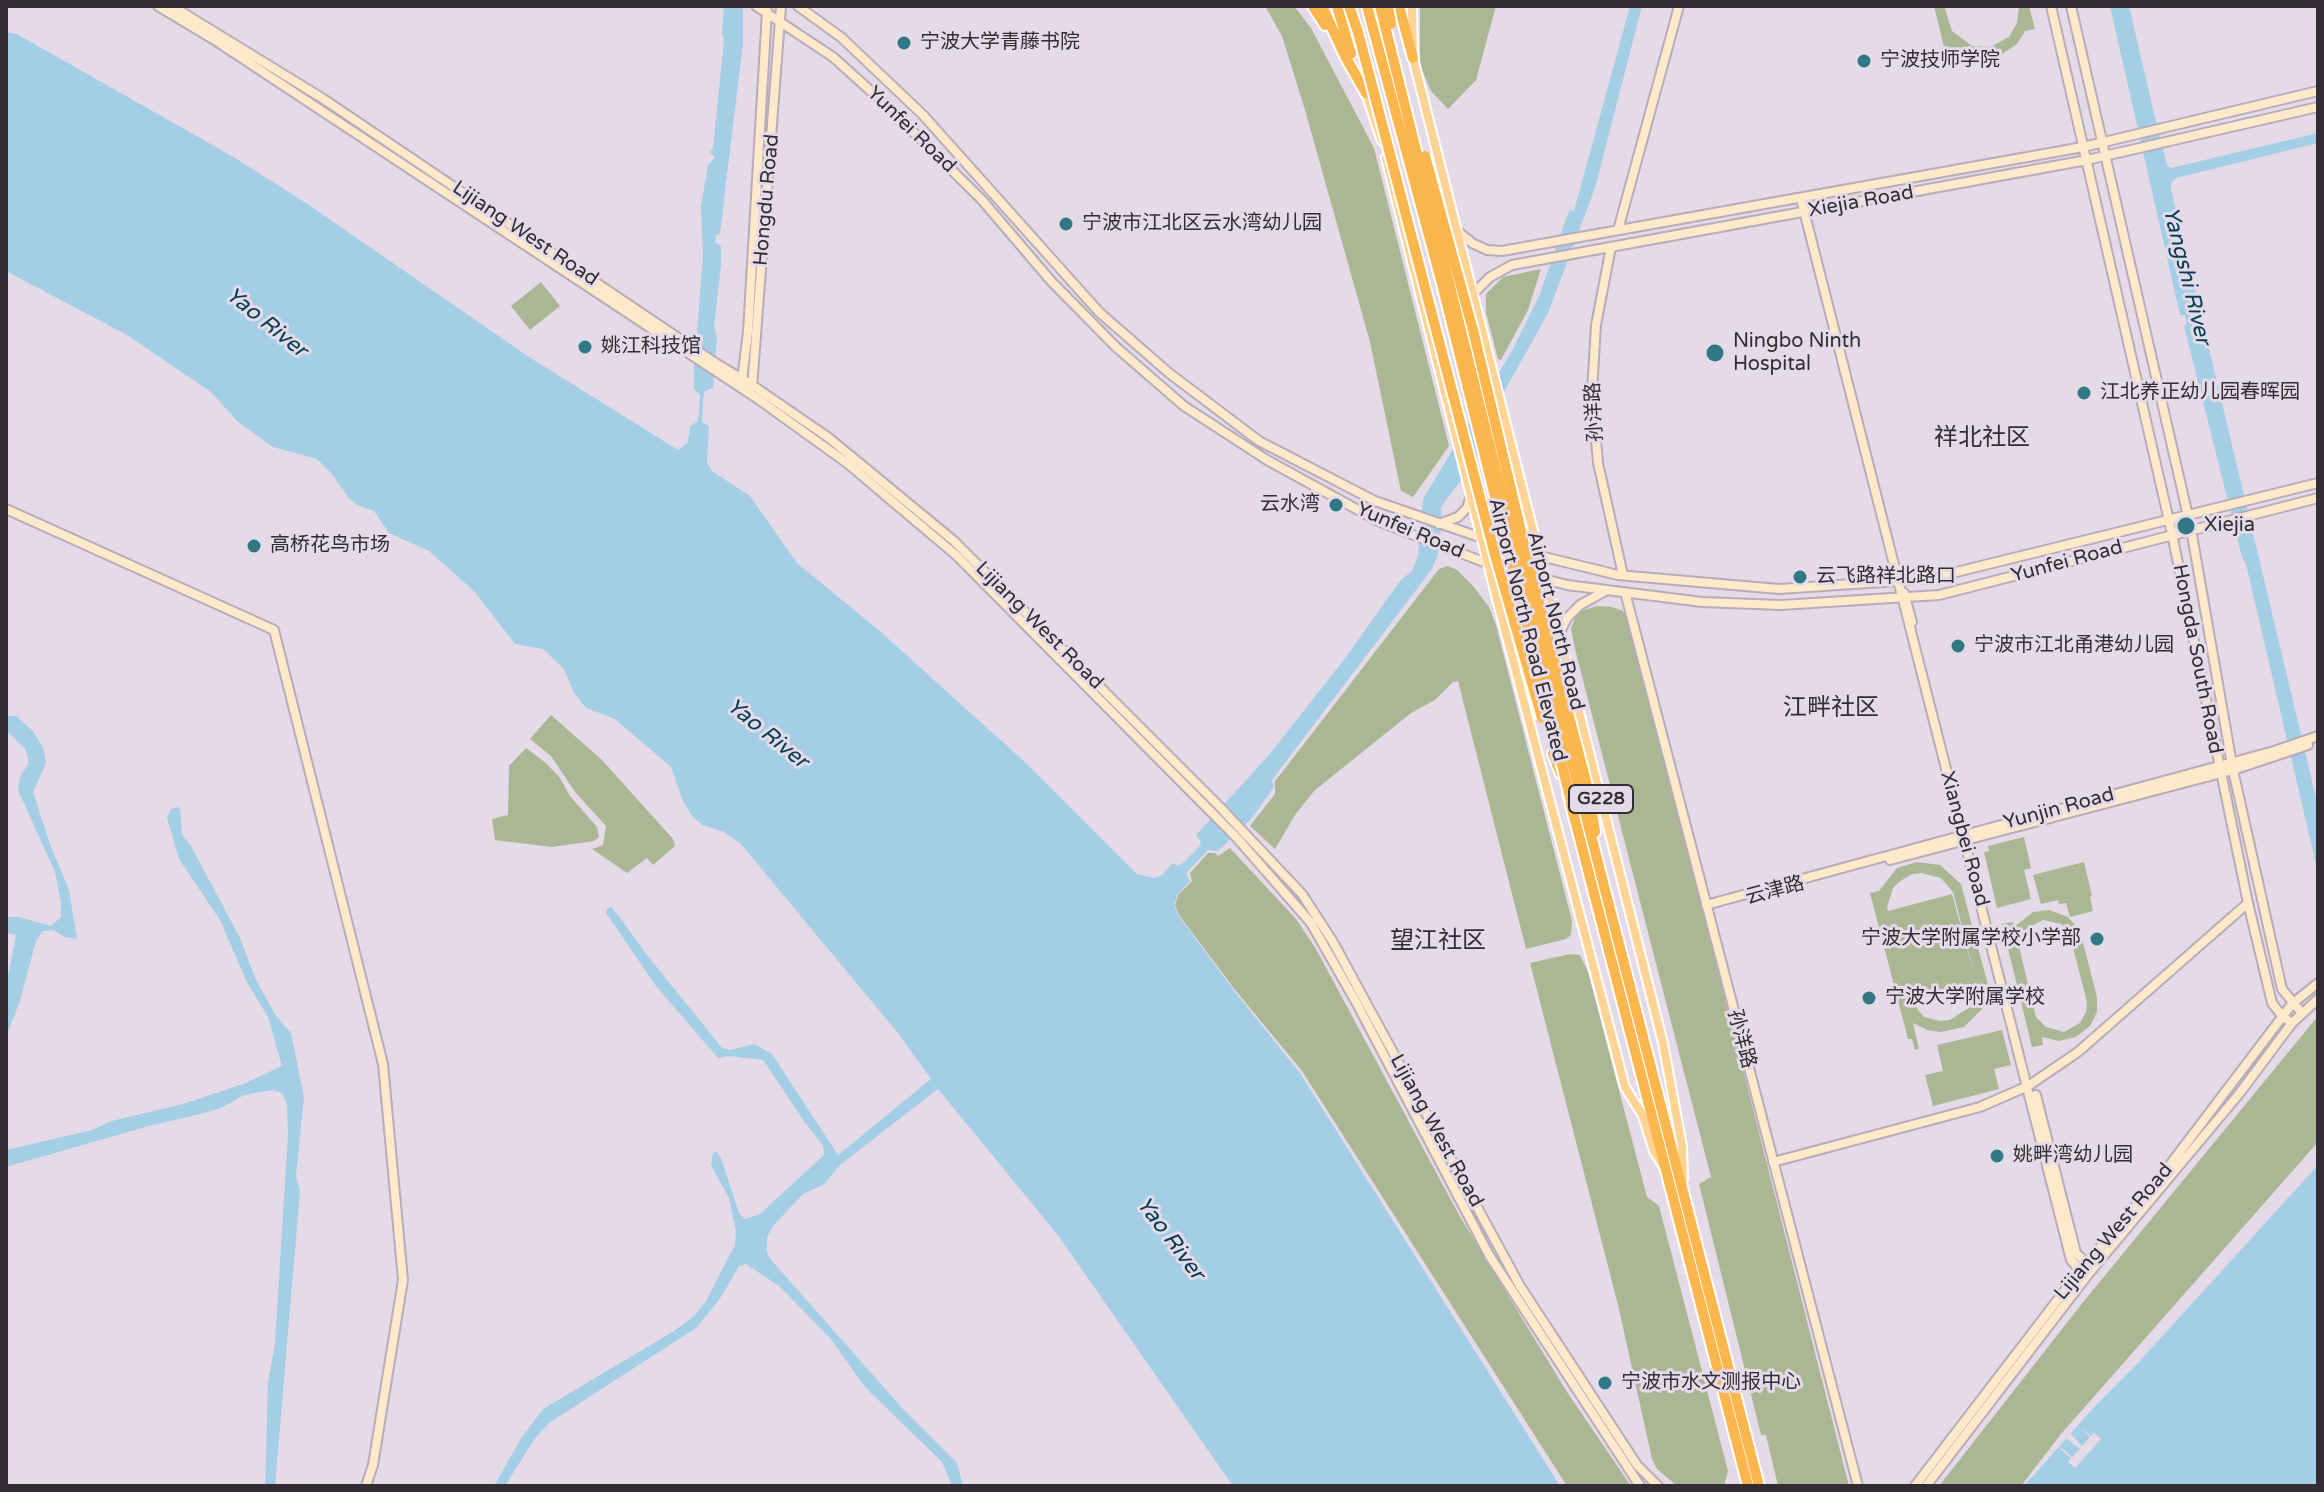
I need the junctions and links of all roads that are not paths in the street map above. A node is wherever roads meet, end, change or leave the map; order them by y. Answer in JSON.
{"nodes":[{"id":1,"x":158,"y":6,"type":"edge"},
{"id":2,"x":172,"y":6,"type":"edge"},
{"id":3,"x":756,"y":6,"type":"edge"},
{"id":4,"x":781,"y":6,"type":"edge"},
{"id":5,"x":798,"y":6,"type":"edge"},
{"id":6,"x":1313,"y":6,"type":"edge"},
{"id":7,"x":1322,"y":6,"type":"edge"},
{"id":8,"x":1337,"y":6,"type":"edge"},
{"id":9,"x":1350,"y":6,"type":"edge"},
{"id":10,"x":1367,"y":6,"type":"edge"},
{"id":11,"x":1380,"y":6,"type":"edge"},
{"id":12,"x":1388,"y":6,"type":"edge"},
{"id":13,"x":1399,"y":6,"type":"edge"},
{"id":14,"x":1412,"y":6,"type":"edge"},
{"id":15,"x":1679,"y":6,"type":"edge"},
{"id":16,"x":2051,"y":6,"type":"edge"},
{"id":17,"x":2071,"y":6,"type":"edge"},
{"id":18,"x":767,"y":9,"type":"edge"},
{"id":19,"x":782,"y":22,"type":"junction"},
{"id":20,"x":1345,"y":56,"type":"junction"},
{"id":21,"x":1413,"y":58,"type":"junction"},
{"id":22,"x":2318,"y":91,"type":"edge"},
{"id":23,"x":1366,"y":93,"type":"junction"},
{"id":24,"x":2318,"y":107,"type":"edge"},
{"id":25,"x":2100,"y":143,"type":"junction"},
{"id":26,"x":2083,"y":147,"type":"junction"},
{"id":27,"x":2104,"y":157,"type":"junction"},
{"id":28,"x":2087,"y":160,"type":"junction"},
{"id":29,"x":1801,"y":199,"type":"junction"},
{"id":30,"x":1804,"y":212,"type":"junction"},
{"id":31,"x":1455,"y":229,"type":"junction"},
{"id":32,"x":1618,"y":230,"type":"junction"},
{"id":33,"x":1611,"y":247,"type":"junction"},
{"id":34,"x":1472,"y":295,"type":"junction"},
{"id":35,"x":742,"y":378,"type":"junction"},
{"id":36,"x":741,"y":389,"type":"junction"},
{"id":37,"x":752,"y":390,"type":"junction"},
{"id":38,"x":2318,"y":483,"type":"edge"},
{"id":39,"x":1471,"y":496,"type":"junction"},
{"id":40,"x":2318,"y":498,"type":"edge"},
{"id":41,"x":6,"y":509,"type":"edge"},
{"id":42,"x":2188,"y":516,"type":"junction"},
{"id":43,"x":2169,"y":521,"type":"junction"},
{"id":44,"x":1438,"y":524,"type":"junction"},
{"id":45,"x":2191,"y":529,"type":"junction"},
{"id":46,"x":2172,"y":534,"type":"junction"},
{"id":47,"x":1482,"y":540,"type":"junction"},
{"id":48,"x":1538,"y":555,"type":"junction"},
{"id":49,"x":1489,"y":564,"type":"junction"},
{"id":50,"x":1623,"y":575,"type":"junction"},
{"id":51,"x":1545,"y":579,"type":"junction"},
{"id":52,"x":1898,"y":581,"type":"junction"},
{"id":53,"x":1608,"y":590,"type":"junction"},
{"id":54,"x":1625,"y":592,"type":"junction"},
{"id":55,"x":1903,"y":598,"type":"junction"},
{"id":56,"x":1559,"y":634,"type":"junction"},
{"id":57,"x":2318,"y":739,"type":"edge"},
{"id":58,"x":2232,"y":766,"type":"junction"},
{"id":59,"x":2218,"y":769,"type":"junction"},
{"id":60,"x":1580,"y":797,"type":"junction"},
{"id":61,"x":1239,"y":835,"type":"junction"},
{"id":62,"x":1966,"y":837,"type":"junction"},
{"id":63,"x":2248,"y":903,"type":"junction"},
{"id":64,"x":1707,"y":907,"type":"junction"},
{"id":65,"x":2318,"y":983,"type":"edge"},
{"id":66,"x":2318,"y":999,"type":"edge"},
{"id":67,"x":2292,"y":1004,"type":"junction"},
{"id":68,"x":2301,"y":1012,"type":"junction"},
{"id":69,"x":2283,"y":1017,"type":"junction"},
{"id":70,"x":2292,"y":1023,"type":"junction"},
{"id":71,"x":2031,"y":1084,"type":"junction"},
{"id":72,"x":1773,"y":1162,"type":"junction"},
{"id":73,"x":1664,"y":1166,"type":"junction"},
{"id":74,"x":1683,"y":1187,"type":"junction"},
{"id":75,"x":2090,"y":1266,"type":"junction"},
{"id":76,"x":2082,"y":1275,"type":"junction"},
{"id":77,"x":366,"y":1486,"type":"edge"},
{"id":78,"x":1640,"y":1486,"type":"edge"},
{"id":79,"x":1658,"y":1486,"type":"edge"},
{"id":80,"x":1748,"y":1486,"type":"edge"},
{"id":81,"x":1759,"y":1486,"type":"edge"},
{"id":82,"x":1858,"y":1486,"type":"edge"},
{"id":83,"x":1915,"y":1486,"type":"edge"},
{"id":84,"x":1926,"y":1486,"type":"edge"}],
"edges":[{"from":1,"to":36,"type":"main road","name":"Lijiang West Road"},
{"from":2,"to":35,"type":"main road","name":"Lijiang West Road"},
{"from":3,"to":18,"type":"main road","name":"Yunfei Road"},
{"from":4,"to":19,"type":"main road","name":"Hongdu Road"},
{"from":5,"to":44,"type":"main road","name":"Yunfei Road"},
{"from":6,"to":20,"type":"highway","number":"G228"},
{"from":7,"to":20,"type":"highway","number":"G228"},
{"from":8,"to":23,"type":"highway"},
{"from":9,"to":60,"type":"highway","bridge":true},
{"from":10,"to":60,"type":"highway","name":"Airport North Road Elevated","bridge":true},
{"from":11,"to":60,"type":"highway","name":"Airport North Road Elevated","bridge":true},
{"from":12,"to":60,"type":"highway","bridge":true},
{"from":13,"to":21,"type":"highway"},
{"from":14,"to":21,"type":"main road","number":"G228"},
{"from":15,"to":32,"type":"main road"},
{"from":16,"to":26,"type":"main road","name":"Hongda South Road"},
{"from":17,"to":25,"type":"main road","name":"Hongda South Road"},
{"from":18,"to":19,"type":"main road","name":"Yunfei Road"},
{"from":18,"to":35,"type":"main road","name":"Hongdu Road"},
{"from":19,"to":37,"type":"main road","name":"Hongdu Road"},
{"from":19,"to":49,"type":"main road","name":"Yunfei Road"},
{"from":20,"to":23,"type":"highway","number":"G228"},
{"from":21,"to":31,"type":"main road","name":"Airport North Road","number":"G228"},
{"from":22,"to":25,"type":"main road","name":"Xiejia Road"},
{"from":23,"to":39,"type":"main road","number":"G228"},
{"from":24,"to":27,"type":"main road","name":"Xiejia Road"},
{"from":25,"to":26,"type":"main road","name":"Xiejia Road"},
{"from":25,"to":27,"type":"main road","name":"Hongda South Road"},
{"from":26,"to":28,"type":"main road","name":"Hongda South Road"},
{"from":26,"to":29,"type":"main road","name":"Xiejia Road"},
{"from":27,"to":28,"type":"main road","name":"Xiejia Road"},
{"from":27,"to":42,"type":"main road","name":"Hongda South Road"},
{"from":28,"to":30,"type":"main road","name":"Xiejia Road"},
{"from":28,"to":43,"type":"main road","name":"Hongda South Road"},
{"from":29,"to":30,"type":"main road","name":"Xiangbei Road"},
{"from":29,"to":32,"type":"main road","name":"Xiejia Road"},
{"from":30,"to":33,"type":"main road","name":"Xiejia Road"},
{"from":30,"to":52,"type":"main road","name":"Xiangbei Road"},
{"from":31,"to":32,"type":"main road","name":"Xiejia Road"},
{"from":31,"to":34,"type":"main road","name":"Airport North Road","number":"G228"},
{"from":33,"to":34,"type":"main road","name":"Xiejia Road"},
{"from":33,"to":50,"type":"main road","name":"孙洋路"},
{"from":34,"to":48,"type":"main road","name":"Airport North Road","number":"G228"},
{"from":35,"to":36,"type":"main road","name":"Hongdu Road"},
{"from":35,"to":37,"type":"main road","name":"Lijiang West Road"},
{"from":36,"to":37,"type":"main road","name":"Lijiang West Road"},
{"from":37,"to":61,"type":"main road","name":"Lijiang West Road"},
{"from":38,"to":42,"type":"main road","name":"Yunfei Road"},
{"from":39,"to":44,"type":"main road"},
{"from":39,"to":47,"type":"main road","number":"G228"},
{"from":40,"to":45,"type":"main road","name":"Yunfei Road"},
{"from":41,"to":77,"type":"main road"},
{"from":42,"to":43,"type":"main road","name":"Yunfei Road"},
{"from":42,"to":45,"type":"main road","name":"Hongda South Road"},
{"from":43,"to":46,"type":"main road","name":"Hongda South Road"},
{"from":43,"to":52,"type":"main road","name":"Yunfei Road"},
{"from":44,"to":47,"type":"main road","name":"Yunfei Road"},
{"from":45,"to":46,"type":"main road","name":"Yunfei Road"},
{"from":45,"to":58,"type":"main road","name":"Hongda South Road"},
{"from":46,"to":55,"type":"main road","name":"Yunfei Road"},
{"from":46,"to":59,"type":"main road","name":"Hongda South Road"},
{"from":47,"to":48,"type":"main road","name":"Yunfei Road"},
{"from":47,"to":49,"type":"main road","number":"G228"},
{"from":48,"to":50,"type":"main road","name":"Yunfei Road"},
{"from":48,"to":51,"type":"main road","name":"Airport North Road","number":"G228"},
{"from":49,"to":51,"type":"main road","name":"Yunfei Road"},
{"from":49,"to":73,"type":"main road","number":"G228"},
{"from":50,"to":52,"type":"main road","name":"Yunfei Road"},
{"from":51,"to":53,"type":"main road","name":"Yunfei Road"},
{"from":51,"to":56,"type":"main road","name":"Airport North Road","number":"G228"},
{"from":52,"to":55,"type":"main road","name":"Xiangbei Road"},
{"from":53,"to":54,"type":"main road","name":"Yunfei Road"},
{"from":53,"to":56,"type":"main road"},
{"from":54,"to":55,"type":"main road","name":"Yunfei Road"},
{"from":54,"to":64,"type":"main road","name":"孙洋路"},
{"from":55,"to":62,"type":"main road","name":"Xiangbei Road"},
{"from":56,"to":74,"type":"main road","name":"Airport North Road","number":"G228"},
{"from":57,"to":58,"type":"main road","name":"Yunjin Road"},
{"from":58,"to":59,"type":"main road","name":"Yunjin Road"},
{"from":58,"to":67,"type":"main road","name":"Hongda South Road"},
{"from":59,"to":62,"type":"main road","name":"Yunjin Road"},
{"from":59,"to":63,"type":"main road","name":"Hongda South Road"},
{"from":60,"to":73,"type":"highway","name":"Airport North Road Elevated","number":"G228"},
{"from":60,"to":74,"type":"highway","number":"G228"},
{"from":61,"to":78,"type":"main road","name":"Lijiang West Road"},
{"from":61,"to":79,"type":"main road","name":"Lijiang West Road"},
{"from":62,"to":64,"type":"main road","name":"Yunjin Road"},
{"from":62,"to":71,"type":"main road","name":"Xiangbei Road"},
{"from":63,"to":69,"type":"main road","name":"Hongda South Road"},
{"from":63,"to":71,"type":"main road"},
{"from":64,"to":72,"type":"main road","name":"孙洋路"},
{"from":65,"to":67,"type":"main road","name":"Lijiang West Road"},
{"from":66,"to":68,"type":"main road","name":"Lijiang West Road"},
{"from":67,"to":68,"type":"main road","name":"Hongda South Road"},
{"from":67,"to":69,"type":"main road","name":"Lijiang West Road"},
{"from":68,"to":70,"type":"main road","name":"Lijiang West Road"},
{"from":69,"to":70,"type":"main road"},
{"from":69,"to":75,"type":"main road","name":"Lijiang West Road"},
{"from":70,"to":75,"type":"main road","name":"Lijiang West Road"},
{"from":71,"to":72,"type":"main road"},
{"from":71,"to":75,"type":"main road","name":"Xiangbei Road"},
{"from":71,"to":76,"type":"main road","name":"Xiangbei Road"},
{"from":72,"to":82,"type":"main road","name":"孙洋路"},
{"from":73,"to":80,"type":"highway","name":"Airport North Road Elevated","number":"G228"},
{"from":74,"to":81,"type":"highway","number":"G228"},
{"from":75,"to":76,"type":"main road","name":"Lijiang West Road"},
{"from":76,"to":83,"type":"main road","name":"Lijiang West Road"},
{"from":76,"to":84,"type":"main road","name":"Lijiang West Road"}]}
